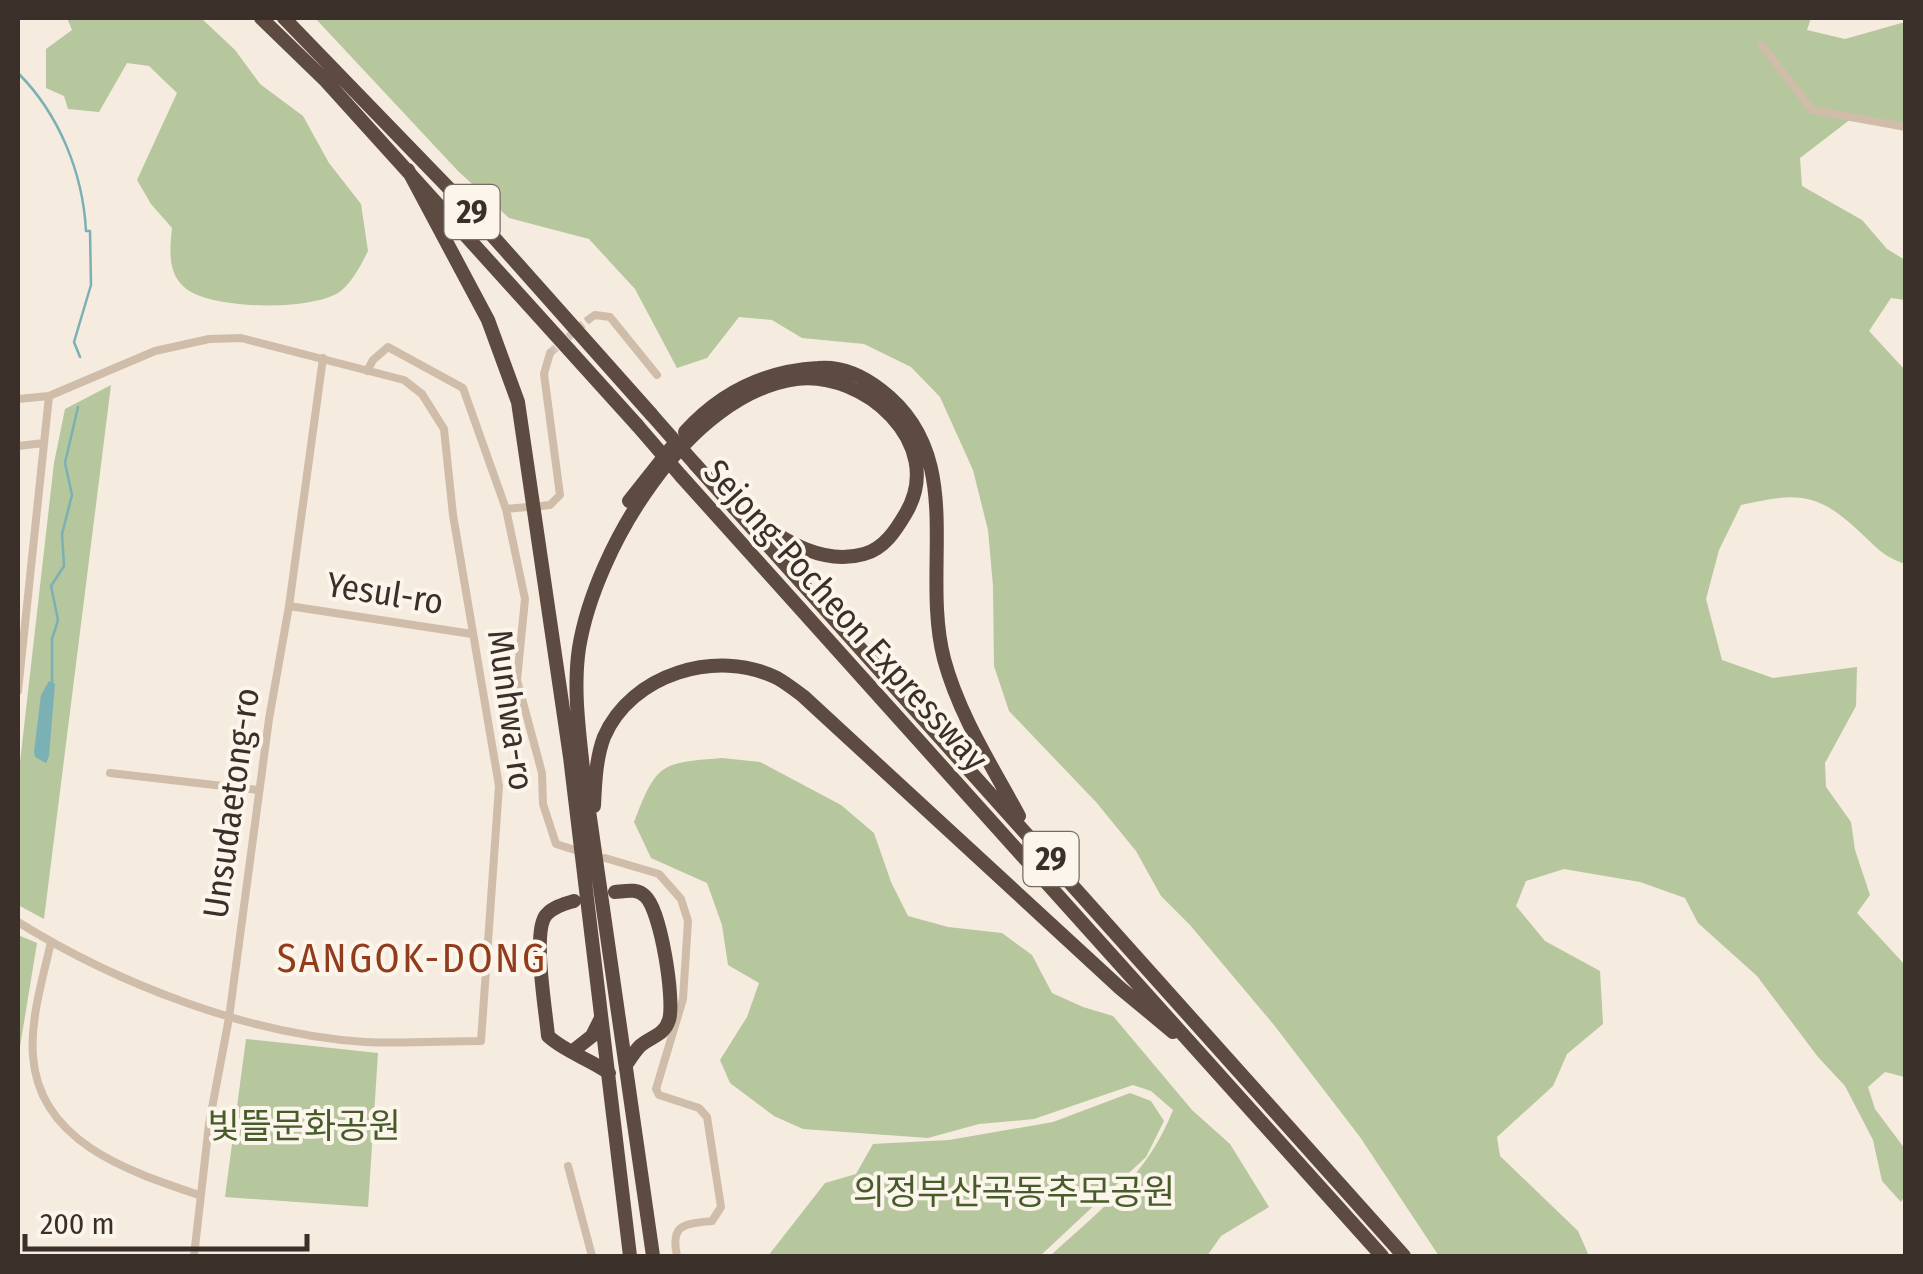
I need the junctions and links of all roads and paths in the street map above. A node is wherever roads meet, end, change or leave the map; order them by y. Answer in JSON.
{"nodes":[{"id":1,"x":262,"y":18,"type":"edge"},
{"id":2,"x":284,"y":18,"type":"edge"},
{"id":3,"x":1762,"y":44,"type":"dead end"},
{"id":4,"x":1906,"y":127,"type":"edge"},
{"id":5,"x":408,"y":170,"type":"junction"},
{"id":6,"x":589,"y":319,"type":"dead end"},
{"id":7,"x":550,"y":354,"type":"dead end"},
{"id":8,"x":324,"y":358,"type":"junction"},
{"id":9,"x":368,"y":371,"type":"junction"},
{"id":10,"x":657,"y":375,"type":"dead end"},
{"id":11,"x":48,"y":396,"type":"junction"},
{"id":12,"x":18,"y":399,"type":"edge"},
{"id":13,"x":44,"y":443,"type":"junction"},
{"id":14,"x":18,"y":446,"type":"edge"},
{"id":15,"x":541,"y":506,"type":"dead end"},
{"id":16,"x":528,"y":508,"type":"dead end"},
{"id":17,"x":734,"y":508,"type":"junction"},
{"id":18,"x":506,"y":510,"type":"junction"},
{"id":19,"x":289,"y":606,"type":"junction"},
{"id":20,"x":472,"y":634,"type":"junction"},
{"id":21,"x":20,"y":641,"type":"edge"},
{"id":22,"x":18,"y":691,"type":"edge"},
{"id":23,"x":570,"y":757,"type":"junction"},
{"id":24,"x":110,"y":773,"type":"dead end"},
{"id":25,"x":259,"y":790,"type":"junction"},
{"id":26,"x":1029,"y":835,"type":"junction"},
{"id":27,"x":594,"y":842,"type":"junction"},
{"id":28,"x":574,"y":850,"type":"dead end"},
{"id":29,"x":605,"y":858,"type":"dead end"},
{"id":30,"x":615,"y":892,"type":"dead end"},
{"id":31,"x":574,"y":901,"type":"dead end"},
{"id":32,"x":18,"y":922,"type":"edge"},
{"id":33,"x":51,"y":942,"type":"junction"},
{"id":34,"x":602,"y":1017,"type":"junction"},
{"id":35,"x":229,"y":1018,"type":"junction"},
{"id":36,"x":619,"y":1024,"type":"junction"},
{"id":37,"x":652,"y":1038,"type":"junction"},
{"id":38,"x":573,"y":1051,"type":"junction"},
{"id":39,"x":1210,"y":1063,"type":"junction"},
{"id":40,"x":626,"y":1065,"type":"junction"},
{"id":41,"x":609,"y":1073,"type":"junction"},
{"id":42,"x":568,"y":1166,"type":"dead end"},
{"id":43,"x":200,"y":1196,"type":"junction"},
{"id":44,"x":194,"y":1256,"type":"edge"},
{"id":45,"x":592,"y":1256,"type":"edge"},
{"id":46,"x":630,"y":1256,"type":"edge"},
{"id":47,"x":653,"y":1256,"type":"edge"},
{"id":48,"x":677,"y":1256,"type":"edge"},
{"id":49,"x":1382,"y":1256,"type":"edge"},
{"id":50,"x":1404,"y":1256,"type":"edge"}],
"edges":[{"from":1,"to":5,"type":"highway","name":"Sejong-Pocheon Expressway","number":"29"},
{"from":2,"to":17,"type":"highway","name":"Sejong-Pocheon Expressway","number":"29","bridge":true},
{"from":3,"to":4,"type":"street"},
{"from":5,"to":23,"type":"highway"},
{"from":5,"to":39,"type":"highway","name":"Sejong-Pocheon Expressway","number":"29","bridge":true},
{"from":6,"to":10,"type":"street"},
{"from":7,"to":15,"type":"street"},
{"from":8,"to":9,"type":"street","name":"Munhwa-ro"},
{"from":8,"to":11,"type":"street","name":"Munhwa-ro"},
{"from":8,"to":19,"type":"street","name":"Unsudaetong-ro"},
{"from":9,"to":18,"type":"street"},
{"from":9,"to":20,"type":"street","name":"Munhwa-ro"},
{"from":11,"to":12,"type":"street","name":"Munhwa-ro"},
{"from":11,"to":13,"type":"street"},
{"from":13,"to":14,"type":"street"},
{"from":13,"to":21,"type":"street"},
{"from":16,"to":18,"type":"street"},
{"from":17,"to":26,"type":"highway","name":"Sejong-Pocheon Expressway","number":"29"},
{"from":17,"to":27,"type":"highway"},
{"from":18,"to":28,"type":"street"},
{"from":19,"to":20,"type":"street","name":"Yesul-ro"},
{"from":19,"to":25,"type":"street","name":"Unsudaetong-ro"},
{"from":20,"to":35,"type":"street","name":"Munhwa-ro"},
{"from":21,"to":22,"type":"street"},
{"from":23,"to":26,"type":"highway"},
{"from":23,"to":34,"type":"highway"},
{"from":24,"to":25,"type":"street"},
{"from":25,"to":35,"type":"street","name":"Unsudaetong-ro"},
{"from":26,"to":50,"type":"highway","name":"Sejong-Pocheon Expressway","number":"29"},
{"from":27,"to":36,"type":"highway"},
{"from":27,"to":39,"type":"highway"},
{"from":29,"to":48,"type":"street"},
{"from":30,"to":37,"type":"highway"},
{"from":31,"to":38,"type":"highway"},
{"from":32,"to":33,"type":"street","name":"Munhwa-ro"},
{"from":33,"to":35,"type":"street","name":"Munhwa-ro"},
{"from":33,"to":43,"type":"street"},
{"from":34,"to":38,"type":"highway"},
{"from":34,"to":41,"type":"highway"},
{"from":35,"to":43,"type":"street","name":"Unsudaetong-ro"},
{"from":36,"to":37,"type":"highway"},
{"from":36,"to":40,"type":"highway"},
{"from":37,"to":40,"type":"highway"},
{"from":38,"to":41,"type":"highway"},
{"from":39,"to":49,"type":"highway","name":"Sejong-Pocheon Expressway","number":"29"},
{"from":40,"to":47,"type":"highway"},
{"from":41,"to":46,"type":"highway"},
{"from":42,"to":45,"type":"street"},
{"from":43,"to":44,"type":"street","name":"Unsudaetong-ro"}]}
